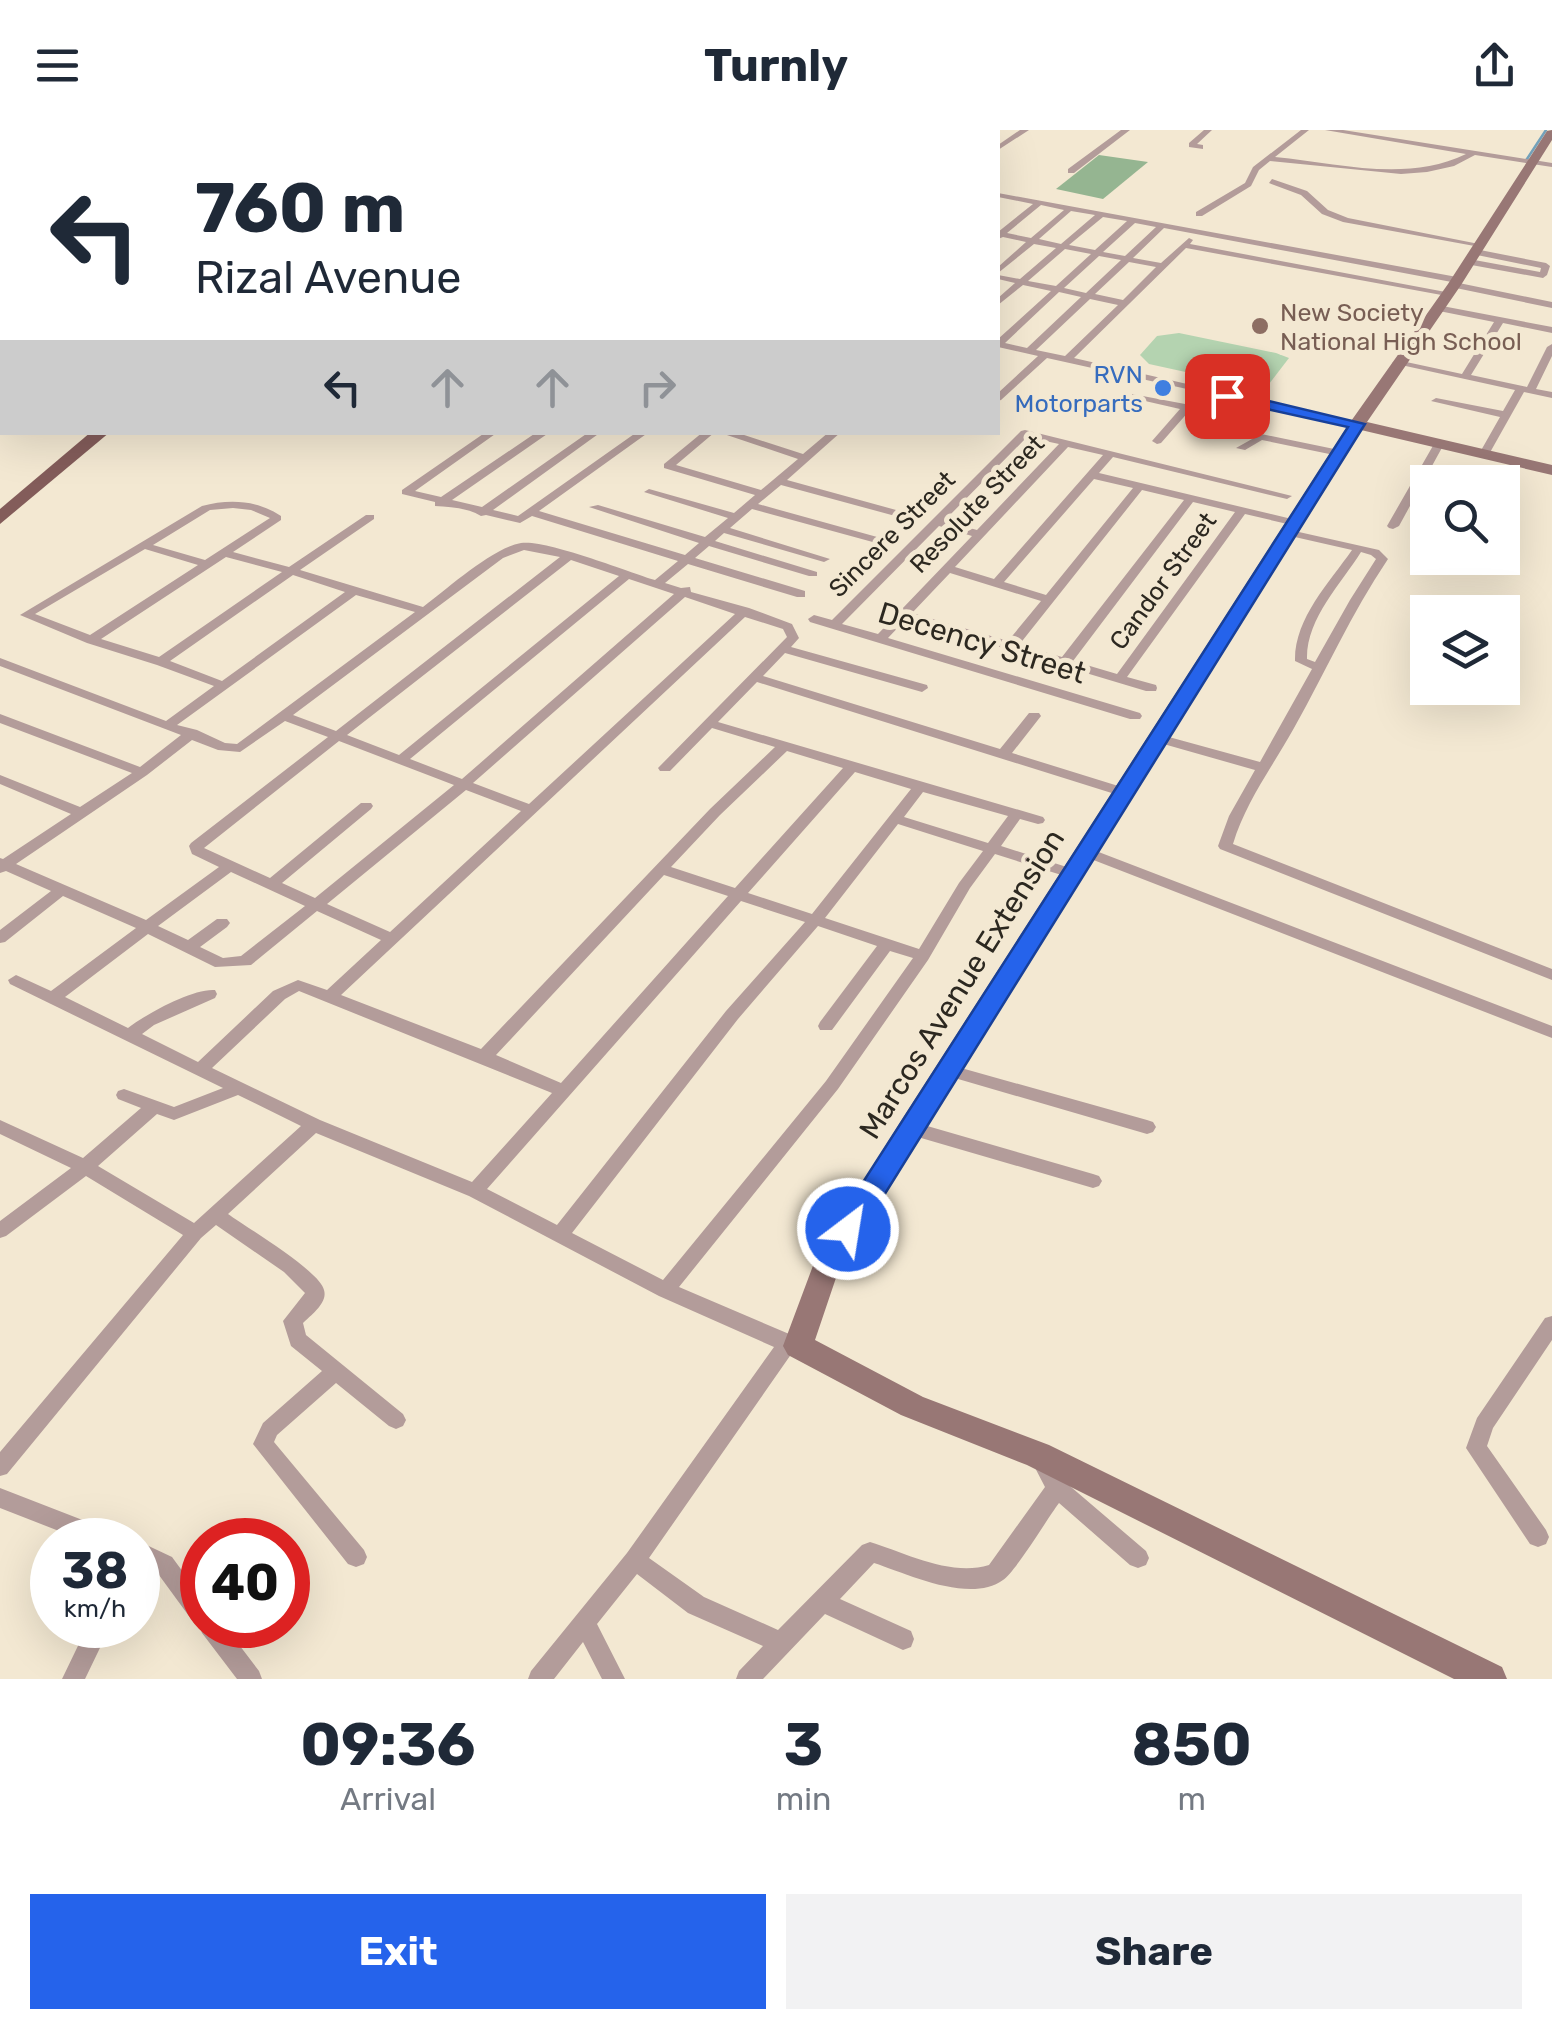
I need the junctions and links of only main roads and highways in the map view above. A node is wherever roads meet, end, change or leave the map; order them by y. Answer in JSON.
{"nodes":[{"id":1,"x":98,"y":435,"type":"edge"},
{"id":2,"x":0,"y":518,"type":"edge"}],
"edges":[{"from":1,"to":2,"type":"main road"}]}
